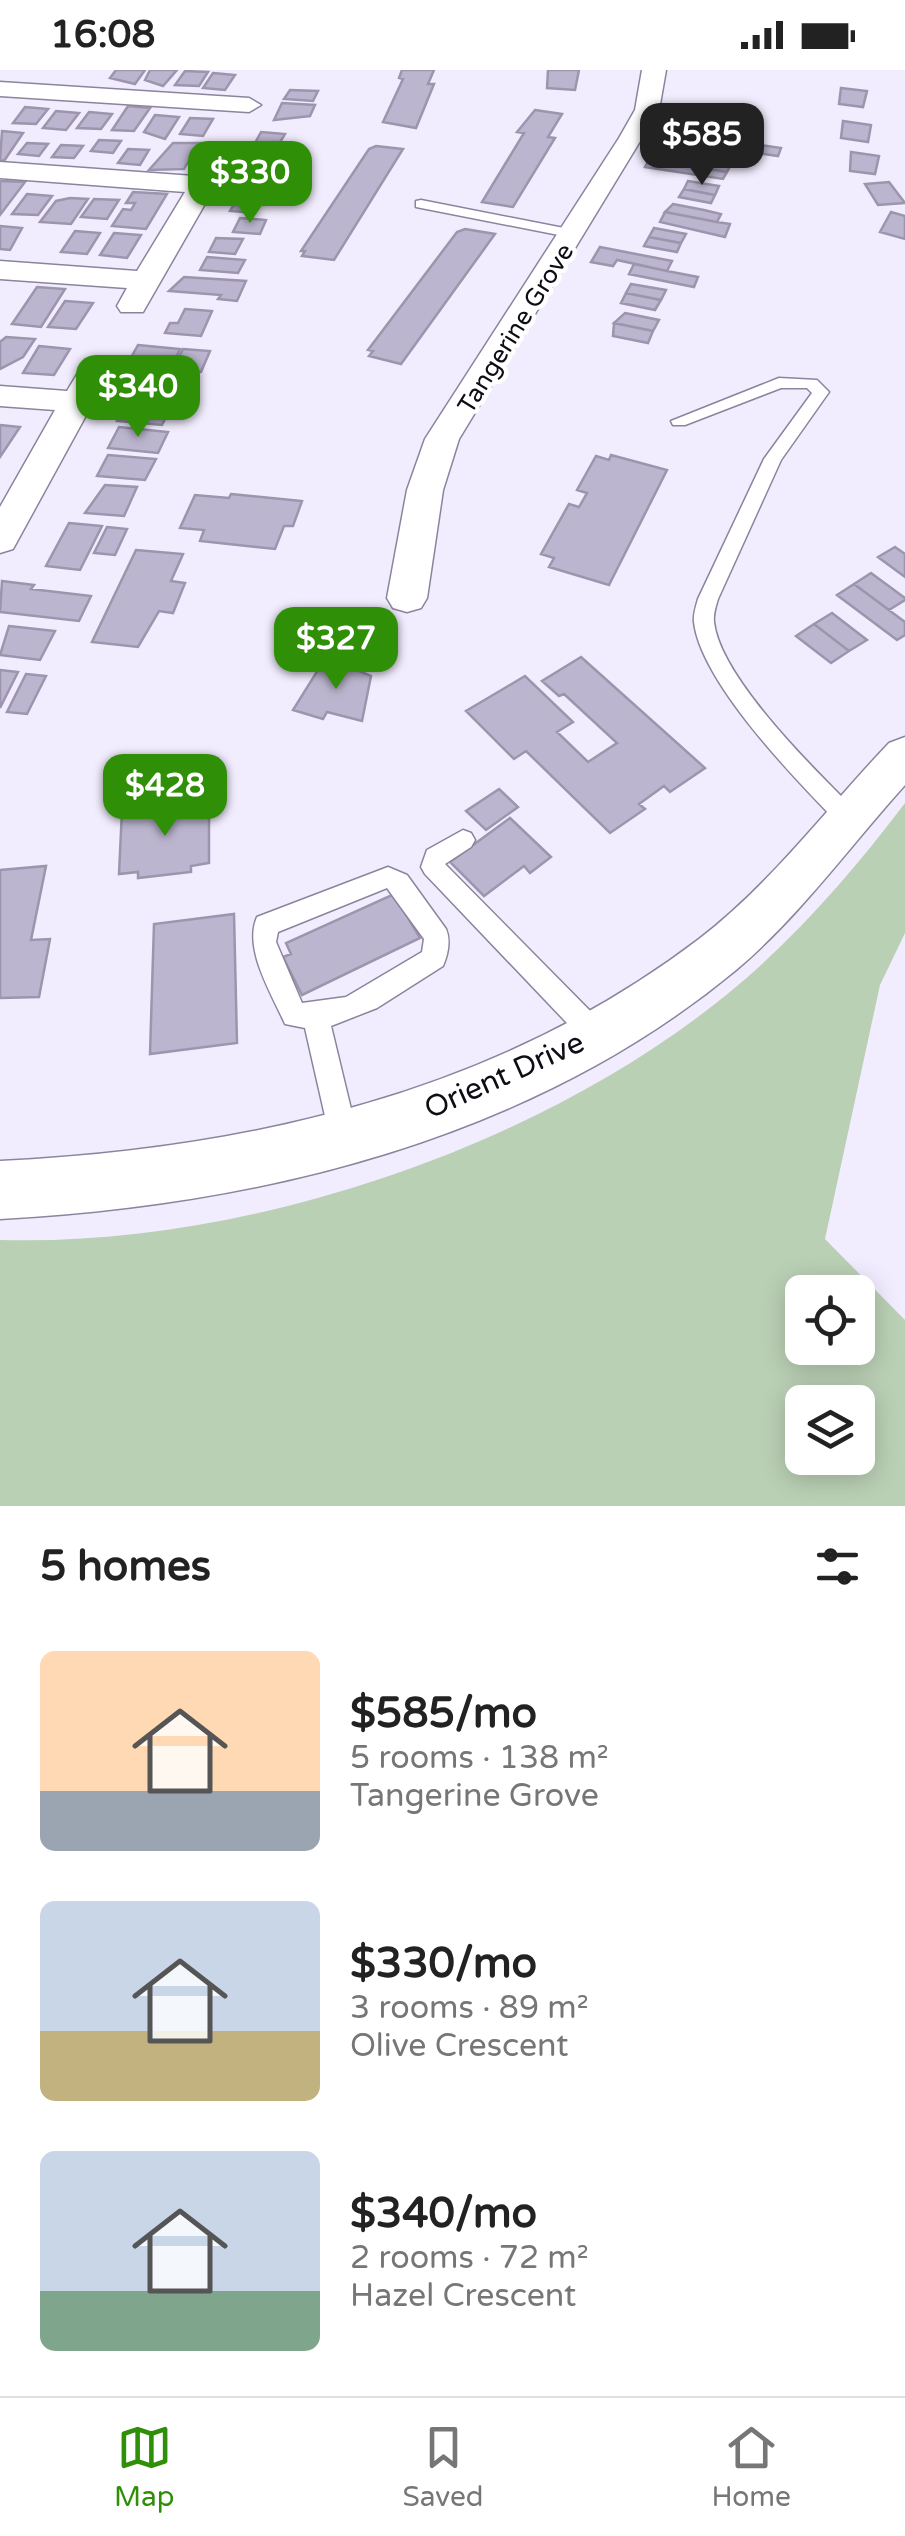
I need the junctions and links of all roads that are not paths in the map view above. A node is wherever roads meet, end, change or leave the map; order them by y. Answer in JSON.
{"nodes":[{"id":1,"x":654,"y":70,"type":"edge"},
{"id":2,"x":263,"y":82,"type":"dead end"},
{"id":3,"x":0,"y":89,"type":"edge"},
{"id":4,"x":0,"y":170,"type":"edge"},
{"id":5,"x":421,"y":204,"type":"dead end"},
{"id":6,"x":574,"y":234,"type":"junction"},
{"id":7,"x":0,"y":270,"type":"edge"},
{"id":8,"x":96,"y":368,"type":"dead end"},
{"id":9,"x":0,"y":396,"type":"edge"},
{"id":10,"x":77,"y":402,"type":"junction"},
{"id":11,"x":679,"y":421,"type":"dead end"},
{"id":12,"x":0,"y":540,"type":"edge"},
{"id":13,"x":406,"y":598,"type":"dead end"},
{"id":14,"x":905,"y":755,"type":"edge"},
{"id":15,"x":849,"y":819,"type":"junction"},
{"id":16,"x":463,"y":840,"type":"dead end"},
{"id":17,"x":316,"y":1019,"type":"junction"},
{"id":18,"x":596,"y":1034,"type":"junction"},
{"id":19,"x":344,"y":1138,"type":"junction"},
{"id":20,"x":0,"y":1190,"type":"edge"}],
"edges":[{"from":1,"to":6,"type":"street","name":"Tangerine Grove"},
{"from":2,"to":3,"type":"street"},
{"from":4,"to":7,"type":"street"},
{"from":5,"to":6,"type":"lane"},
{"from":6,"to":13,"type":"street","name":"Tangerine Grove"},
{"from":8,"to":10,"type":"street"},
{"from":9,"to":10,"type":"street"},
{"from":10,"to":12,"type":"street"},
{"from":11,"to":15,"type":"lane"},
{"from":14,"to":15,"type":"street","name":"Orient Drive"},
{"from":15,"to":18,"type":"street","name":"Orient Drive"},
{"from":16,"to":18,"type":"lane"},
{"from":17,"to":17,"type":"lane"},
{"from":17,"to":19,"type":"lane"},
{"from":18,"to":19,"type":"street","name":"Orient Drive"},
{"from":19,"to":20,"type":"street","name":"Orient Drive"}]}
